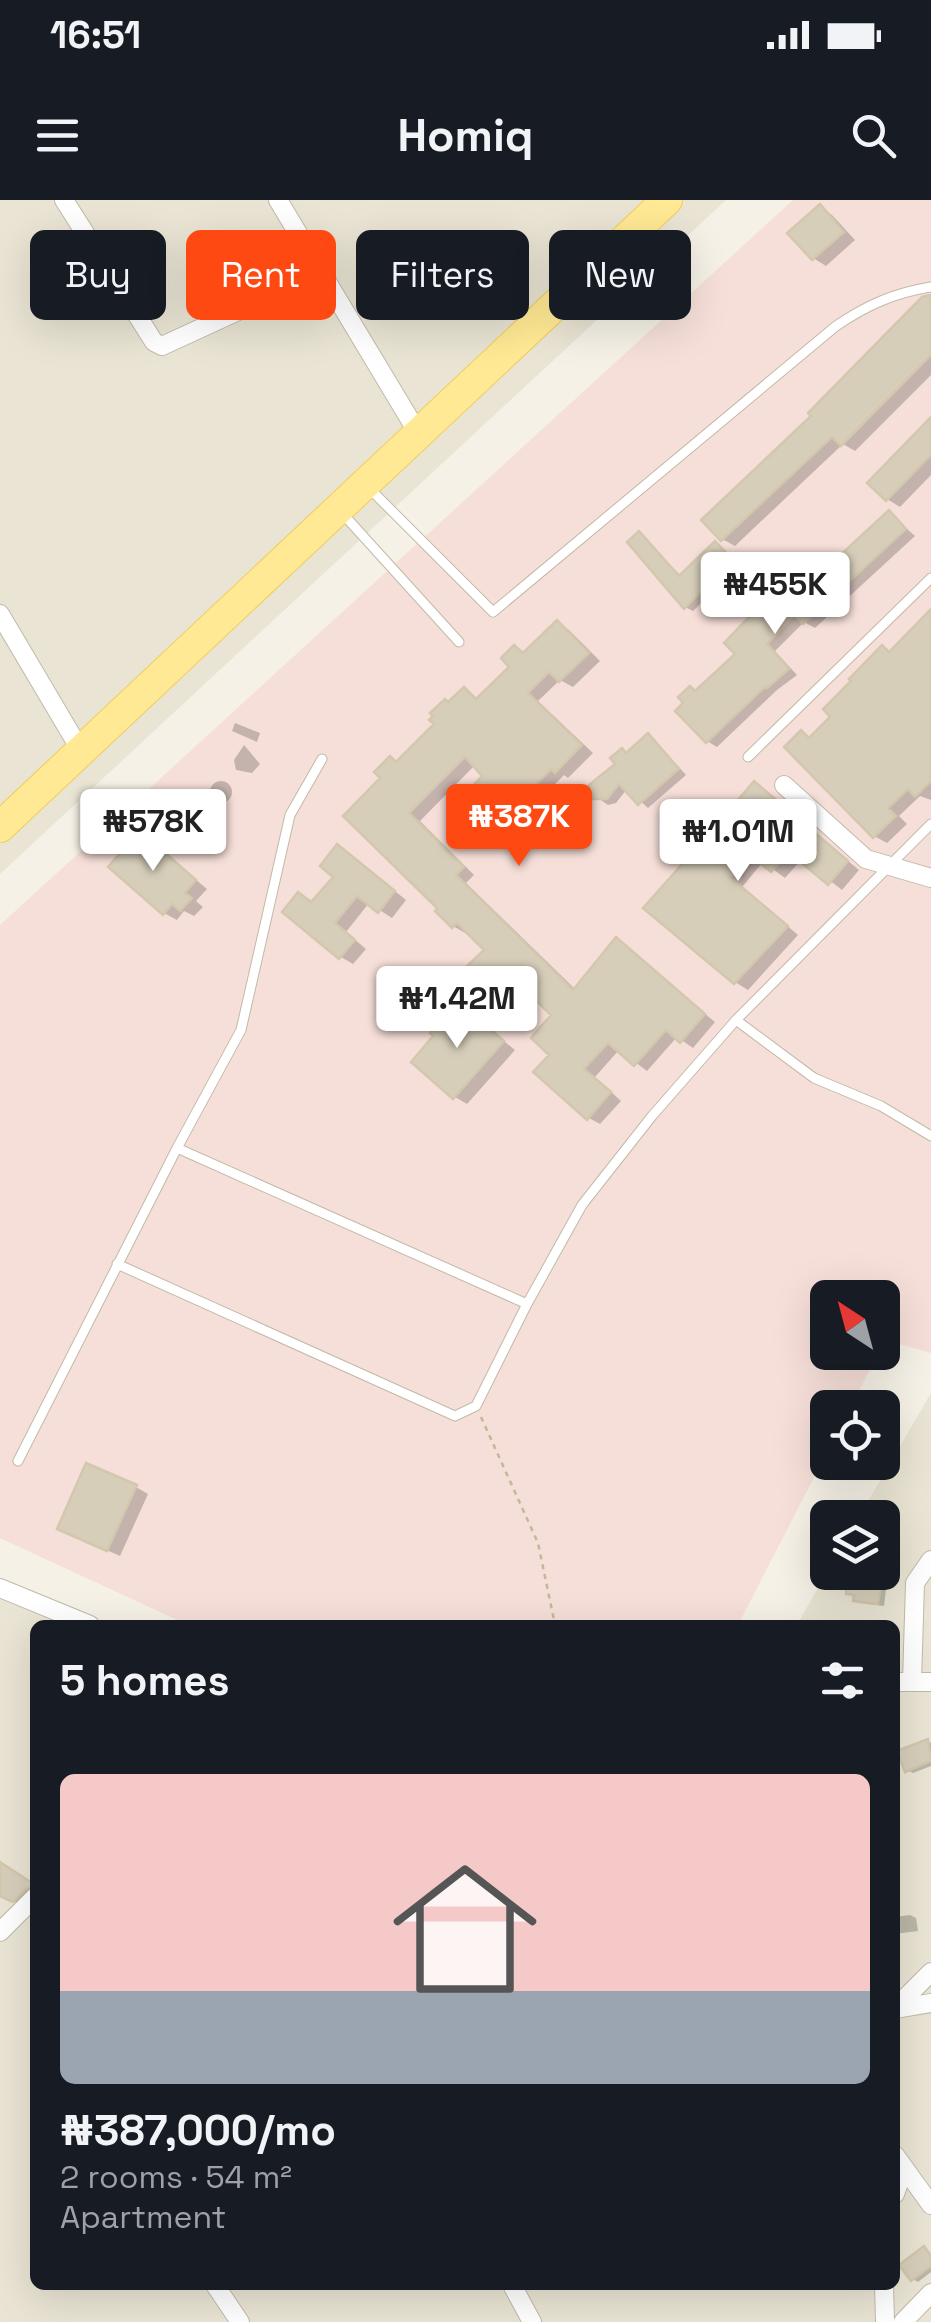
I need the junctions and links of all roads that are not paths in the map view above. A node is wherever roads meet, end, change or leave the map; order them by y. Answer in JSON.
{"nodes":[{"id":1,"x":64,"y":200,"type":"edge"},
{"id":2,"x":278,"y":200,"type":"edge"},
{"id":3,"x":667,"y":200,"type":"edge"},
{"id":4,"x":296,"y":230,"type":"edge"},
{"id":5,"x":931,"y":288,"type":"edge"},
{"id":6,"x":336,"y":298,"type":"edge"},
{"id":7,"x":219,"y":320,"type":"edge"},
{"id":8,"x":418,"y":433,"type":"junction"},
{"id":9,"x":364,"y":483,"type":"junction"},
{"id":10,"x":338,"y":508,"type":"junction"},
{"id":11,"x":931,"y":578,"type":"edge"},
{"id":12,"x":0,"y":614,"type":"edge"},
{"id":13,"x":459,"y":642,"type":"dead end"},
{"id":14,"x":81,"y":751,"type":"junction"},
{"id":15,"x":748,"y":757,"type":"dead end"},
{"id":16,"x":322,"y":759,"type":"dead end"},
{"id":17,"x":784,"y":784,"type":"dead end"},
{"id":18,"x":931,"y":824,"type":"edge"},
{"id":19,"x":0,"y":827,"type":"edge"},
{"id":20,"x":890,"y":867,"type":"junction"},
{"id":21,"x":931,"y":878,"type":"edge"},
{"id":22,"x":736,"y":1020,"type":"junction"},
{"id":23,"x":931,"y":1136,"type":"edge"},
{"id":24,"x":177,"y":1148,"type":"junction"},
{"id":25,"x":117,"y":1264,"type":"junction"},
{"id":26,"x":527,"y":1304,"type":"junction"},
{"id":27,"x":18,"y":1461,"type":"dead end"},
{"id":28,"x":931,"y":1560,"type":"edge"},
{"id":29,"x":0,"y":1588,"type":"edge"},
{"id":30,"x":78,"y":1620,"type":"edge"},
{"id":31,"x":913,"y":1681,"type":"edge"},
{"id":32,"x":30,"y":1902,"type":"edge"},
{"id":33,"x":0,"y":1932,"type":"edge"},
{"id":34,"x":931,"y":1972,"type":"edge"},
{"id":35,"x":931,"y":2003,"type":"edge"},
{"id":36,"x":900,"y":2004,"type":"edge"},
{"id":37,"x":900,"y":2008,"type":"edge"},
{"id":38,"x":900,"y":2162,"type":"edge"},
{"id":39,"x":931,"y":2206,"type":"edge"},
{"id":40,"x":218,"y":2290,"type":"edge"},
{"id":41,"x":515,"y":2290,"type":"edge"},
{"id":42,"x":884,"y":2290,"type":"edge"},
{"id":43,"x":931,"y":2293,"type":"edge"},
{"id":44,"x":240,"y":2322,"type":"edge"},
{"id":45,"x":532,"y":2322,"type":"edge"},
{"id":46,"x":885,"y":2322,"type":"edge"},
{"id":47,"x":903,"y":2322,"type":"edge"}],
"edges":[{"from":1,"to":7,"type":"street"},
{"from":2,"to":4,"type":"street"},
{"from":3,"to":8,"type":"main road"},
{"from":5,"to":9,"type":"lane"},
{"from":6,"to":8,"type":"street"},
{"from":8,"to":9,"type":"main road"},
{"from":9,"to":10,"type":"main road"},
{"from":10,"to":13,"type":"lane"},
{"from":10,"to":14,"type":"main road"},
{"from":11,"to":15,"type":"lane"},
{"from":12,"to":14,"type":"street"},
{"from":14,"to":19,"type":"main road"},
{"from":16,"to":24,"type":"lane"},
{"from":17,"to":20,"type":"street"},
{"from":18,"to":20,"type":"lane"},
{"from":20,"to":21,"type":"street"},
{"from":20,"to":22,"type":"lane"},
{"from":22,"to":23,"type":"lane"},
{"from":22,"to":26,"type":"lane"},
{"from":24,"to":25,"type":"lane"},
{"from":24,"to":26,"type":"lane"},
{"from":25,"to":26,"type":"lane"},
{"from":25,"to":27,"type":"lane"},
{"from":28,"to":31,"type":"street"},
{"from":29,"to":30,"type":"street"},
{"from":32,"to":33,"type":"street"},
{"from":34,"to":36,"type":"street"},
{"from":35,"to":37,"type":"street"},
{"from":38,"to":39,"type":"street"},
{"from":40,"to":44,"type":"street"},
{"from":41,"to":45,"type":"street"},
{"from":42,"to":46,"type":"street"},
{"from":43,"to":47,"type":"street"}]}
